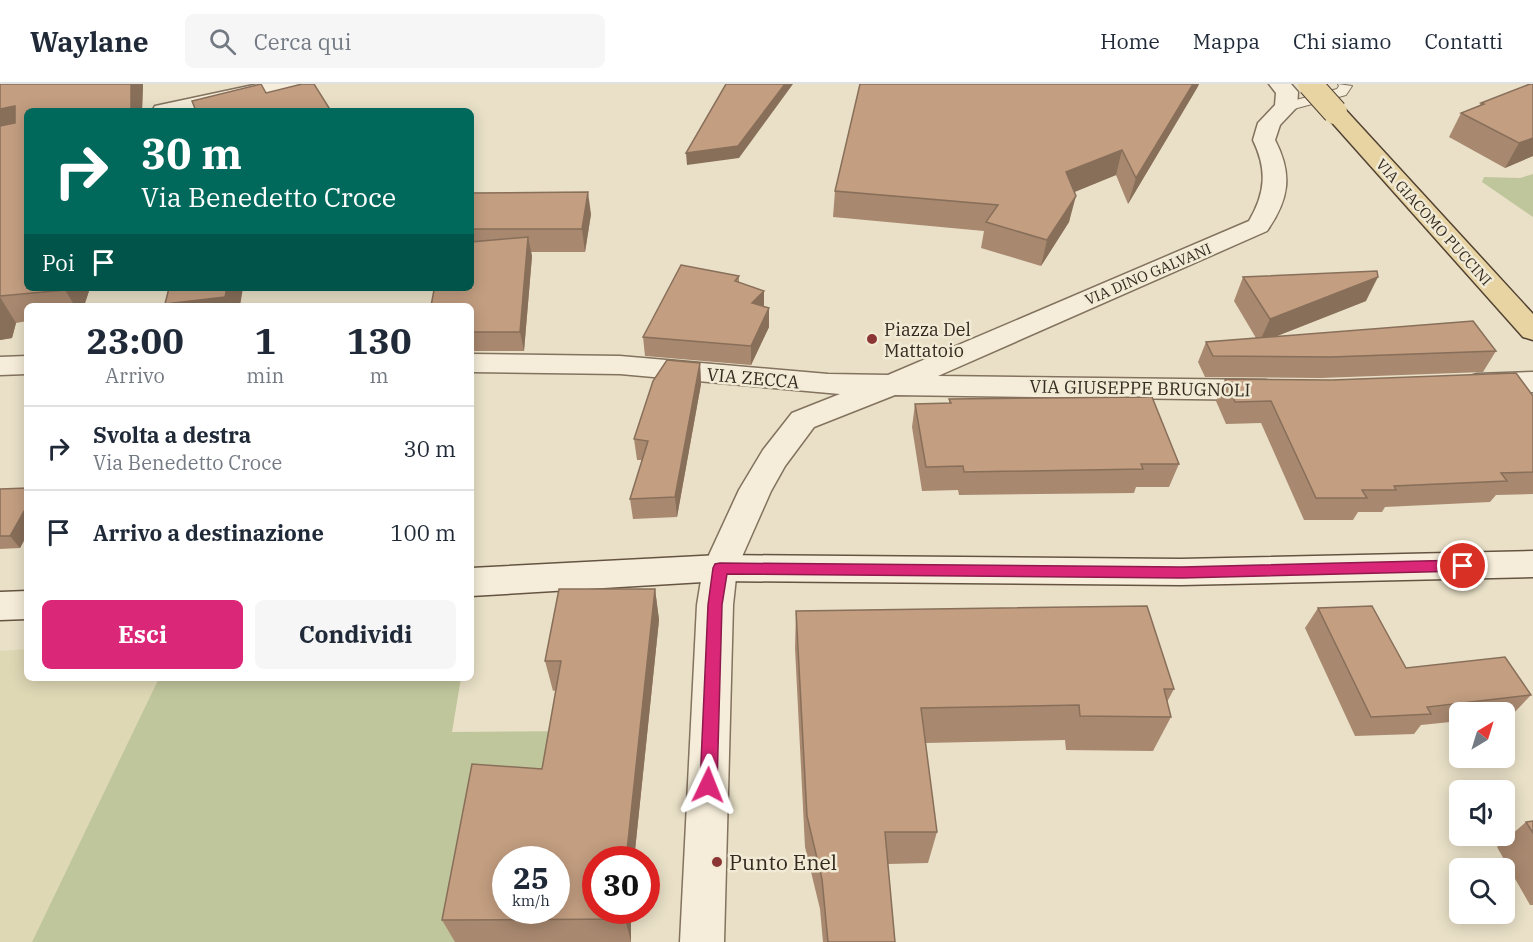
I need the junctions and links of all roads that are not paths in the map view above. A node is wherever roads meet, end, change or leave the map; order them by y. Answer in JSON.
{"nodes":[{"id":1,"x":288,"y":84,"type":"edge"},
{"id":2,"x":1310,"y":84,"type":"edge"},
{"id":3,"x":1344,"y":84,"type":"edge"},
{"id":4,"x":1283,"y":96,"type":"edge"},
{"id":5,"x":177,"y":108,"type":"edge"},
{"id":6,"x":1533,"y":331,"type":"edge"},
{"id":7,"x":474,"y":363,"type":"edge"},
{"id":8,"x":24,"y":365,"type":"edge"},
{"id":9,"x":0,"y":366,"type":"edge"},
{"id":10,"x":1533,"y":382,"type":"edge"},
{"id":11,"x":891,"y":385,"type":"junction"},
{"id":12,"x":1451,"y":385,"type":"edge"},
{"id":13,"x":1297,"y":390,"type":"edge"},
{"id":14,"x":1533,"y":564,"type":"edge"},
{"id":15,"x":720,"y":568,"type":"junction"},
{"id":16,"x":474,"y":582,"type":"edge"},
{"id":17,"x":24,"y":605,"type":"edge"},
{"id":18,"x":0,"y":606,"type":"edge"},
{"id":19,"x":702,"y":942,"type":"edge"}],
"edges":[{"from":1,"to":5,"type":"street"},
{"from":2,"to":6,"type":"main road","name":"VIA GIACOMO PUCCINI","bridge":true},
{"from":3,"to":4,"type":"lane"},
{"from":4,"to":11,"type":"street","name":"VIA DINO GALVANI"},
{"from":7,"to":11,"type":"street","name":"VIA ZECCA"},
{"from":8,"to":9,"type":"street"},
{"from":10,"to":12,"type":"street"},
{"from":11,"to":13,"type":"street","name":"VIA GIUSEPPE BRUGNOLI"},
{"from":11,"to":15,"type":"street","name":"VIA DINO GALVANI"},
{"from":14,"to":15,"type":"street"},
{"from":15,"to":16,"type":"street"},
{"from":15,"to":19,"type":"street","name":"VIA DINO GALVANI"},
{"from":17,"to":18,"type":"street"}]}
